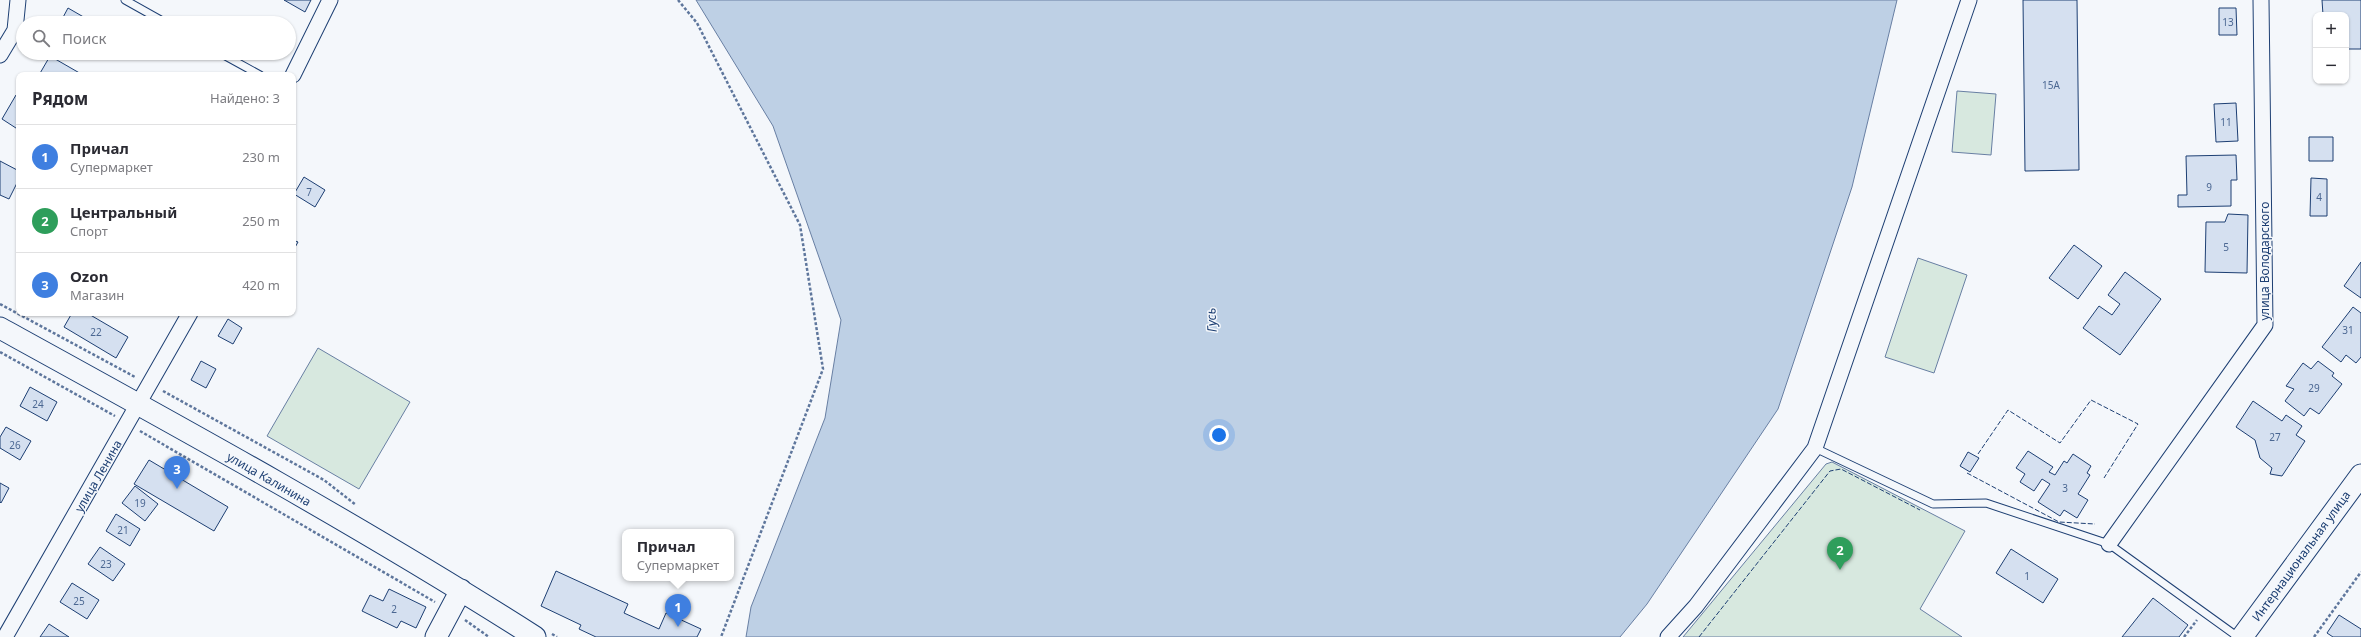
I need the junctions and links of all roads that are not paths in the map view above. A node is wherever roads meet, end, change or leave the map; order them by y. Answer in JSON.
{"nodes":[{"id":1,"x":18,"y":0,"type":"edge"},
{"id":2,"x":125,"y":0,"type":"edge"},
{"id":3,"x":330,"y":0,"type":"edge"},
{"id":4,"x":1969,"y":0,"type":"edge"},
{"id":5,"x":2261,"y":0,"type":"edge"},
{"id":6,"x":154,"y":16,"type":"edge"},
{"id":7,"x":0,"y":54,"type":"edge"},
{"id":8,"x":233,"y":60,"type":"edge"},
{"id":9,"x":255,"y":72,"type":"edge"},
{"id":10,"x":294,"y":72,"type":"edge"},
{"id":11,"x":188,"y":316,"type":"edge"},
{"id":12,"x":0,"y":328,"type":"edge"},
{"id":13,"x":139,"y":404,"type":"junction"},
{"id":14,"x":1815,"y":448,"type":"junction"},
{"id":15,"x":2361,"y":475,"type":"edge"},
{"id":16,"x":2110,"y":544,"type":"junction"},
{"id":17,"x":461,"y":590,"type":"junction"},
{"id":18,"x":5,"y":637,"type":"edge"},
{"id":19,"x":436,"y":637,"type":"edge"},
{"id":20,"x":535,"y":637,"type":"edge"},
{"id":21,"x":1668,"y":637,"type":"edge"},
{"id":22,"x":2238,"y":637,"type":"edge"},
{"id":23,"x":2242,"y":637,"type":"edge"}],
"edges":[{"from":1,"to":7,"type":"street"},
{"from":2,"to":6,"type":"lane"},
{"from":3,"to":10,"type":"street"},
{"from":4,"to":14,"type":"street"},
{"from":5,"to":16,"type":"street","name":"улица Володарского"},
{"from":8,"to":9,"type":"lane"},
{"from":11,"to":13,"type":"street","name":"улица Ленина"},
{"from":12,"to":13,"type":"main road","name":"улица Калинина"},
{"from":13,"to":17,"type":"main road","name":"улица Калинина"},
{"from":13,"to":18,"type":"street","name":"улица Ленина"},
{"from":14,"to":16,"type":"lane"},
{"from":14,"to":21,"type":"street"},
{"from":15,"to":23,"type":"main road","name":"Интернациональная улица"},
{"from":16,"to":22,"type":"lane"},
{"from":17,"to":19,"type":"main road"},
{"from":17,"to":20,"type":"main road","name":"улица Калинина"}]}
